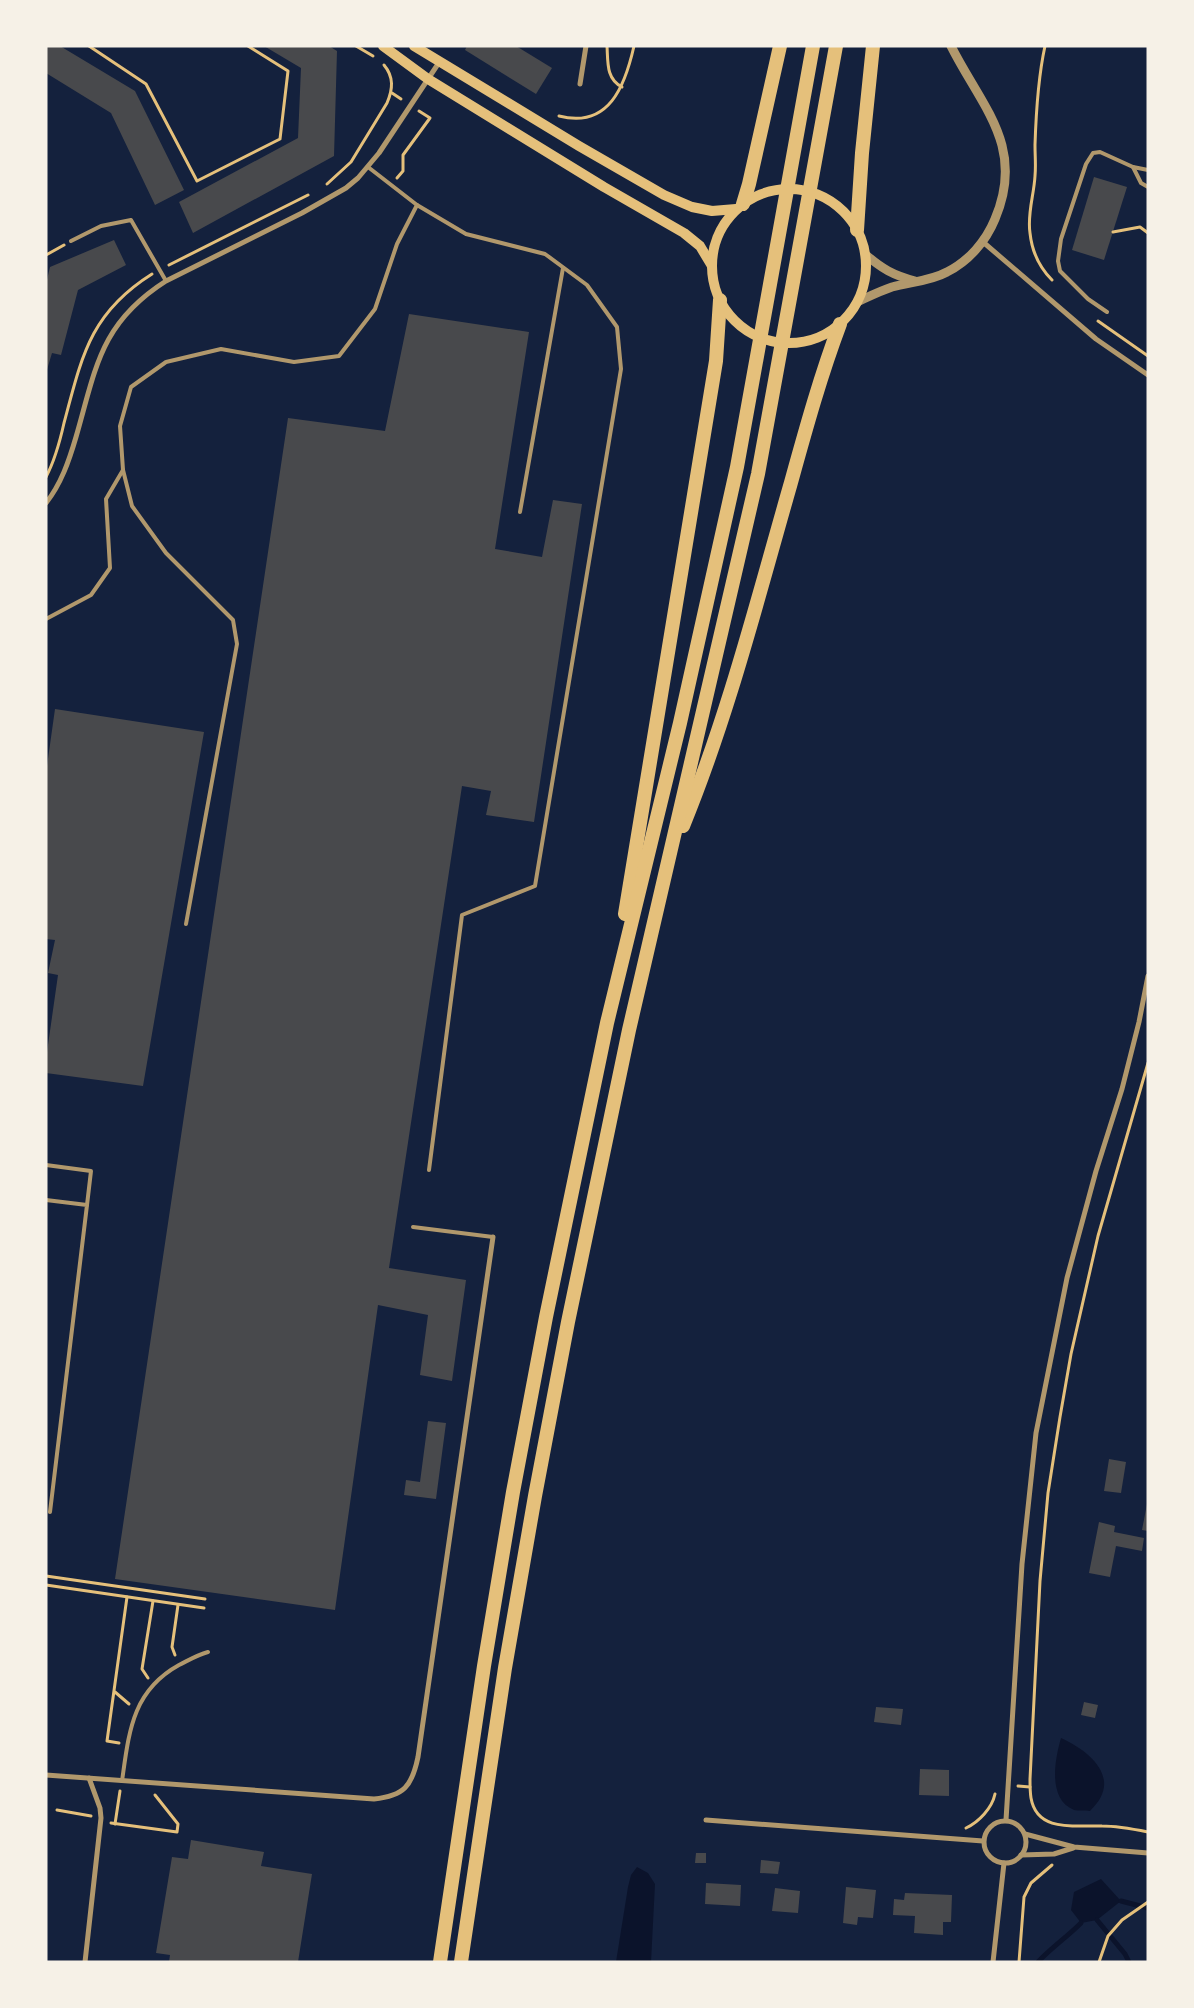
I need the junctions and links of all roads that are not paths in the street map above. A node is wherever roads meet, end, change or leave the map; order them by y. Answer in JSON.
{"nodes":[{"id":1,"x":384,"y":46,"type":"edge"},
{"id":2,"x":414,"y":46,"type":"edge"},
{"id":3,"x":586,"y":46,"type":"edge"},
{"id":4,"x":780,"y":46,"type":"edge"},
{"id":5,"x":814,"y":46,"type":"edge"},
{"id":6,"x":836,"y":46,"type":"edge"},
{"id":7,"x":873,"y":46,"type":"edge"},
{"id":8,"x":951,"y":46,"type":"edge"},
{"id":9,"x":440,"y":61,"type":"junction"},
{"id":10,"x":428,"y":79,"type":"junction"},
{"id":11,"x":580,"y":84,"type":"dead end"},
{"id":12,"x":368,"y":167,"type":"junction"},
{"id":13,"x":1133,"y":167,"type":"junction"},
{"id":14,"x":1148,"y":170,"type":"edge"},
{"id":15,"x":1148,"y":187,"type":"edge"},
{"id":16,"x":417,"y":205,"type":"junction"},
{"id":17,"x":740,"y":207,"type":"junction"},
{"id":18,"x":857,"y":230,"type":"junction"},
{"id":19,"x":71,"y":242,"type":"road end"},
{"id":20,"x":983,"y":242,"type":"junction"},
{"id":21,"x":865,"y":254,"type":"junction"},
{"id":22,"x":712,"y":266,"type":"junction"},
{"id":23,"x":563,"y":268,"type":"junction"},
{"id":24,"x":166,"y":281,"type":"junction"},
{"id":25,"x":915,"y":281,"type":"junction"},
{"id":26,"x":720,"y":300,"type":"junction"},
{"id":27,"x":857,"y":302,"type":"junction"},
{"id":28,"x":1107,"y":312,"type":"dead end"},
{"id":29,"x":840,"y":324,"type":"junction"},
{"id":30,"x":1148,"y":375,"type":"edge"},
{"id":31,"x":123,"y":470,"type":"junction"},
{"id":32,"x":46,"y":503,"type":"edge"},
{"id":33,"x":520,"y":512,"type":"dead end"},
{"id":34,"x":46,"y":619,"type":"edge"},
{"id":35,"x":667,"y":866,"type":"junction"},
{"id":36,"x":186,"y":924,"type":"dead end"},
{"id":37,"x":1148,"y":976,"type":"edge"},
{"id":38,"x":607,"y":1024,"type":"junction"},
{"id":39,"x":46,"y":1165,"type":"edge"},
{"id":40,"x":429,"y":1170,"type":"dead end"},
{"id":41,"x":46,"y":1200,"type":"edge"},
{"id":42,"x":87,"y":1205,"type":"junction"},
{"id":43,"x":414,"y":1227,"type":"dead end"},
{"id":44,"x":494,"y":1237,"type":"joint"},
{"id":45,"x":50,"y":1512,"type":"dead end"},
{"id":46,"x":208,"y":1652,"type":"dead end"},
{"id":47,"x":46,"y":1774,"type":"edge"},
{"id":48,"x":89,"y":1778,"type":"junction"},
{"id":49,"x":122,"y":1781,"type":"junction"},
{"id":50,"x":706,"y":1820,"type":"dead end"},
{"id":51,"x":1006,"y":1820,"type":"junction"},
{"id":52,"x":1025,"y":1834,"type":"junction"},
{"id":53,"x":983,"y":1841,"type":"junction"},
{"id":54,"x":1074,"y":1847,"type":"junction"},
{"id":55,"x":1148,"y":1853,"type":"edge"},
{"id":56,"x":1021,"y":1856,"type":"junction"},
{"id":57,"x":1004,"y":1863,"type":"junction"},
{"id":58,"x":85,"y":1962,"type":"edge"},
{"id":59,"x":440,"y":1962,"type":"edge"},
{"id":60,"x":461,"y":1962,"type":"edge"},
{"id":61,"x":993,"y":1962,"type":"edge"}],
"edges":[{"from":1,"to":10,"type":"main road"},
{"from":2,"to":9,"type":"main road"},
{"from":3,"to":11,"type":"street"},
{"from":4,"to":17,"type":"highway"},
{"from":5,"to":38,"type":"highway"},
{"from":6,"to":35,"type":"highway"},
{"from":7,"to":18,"type":"highway"},
{"from":8,"to":20,"type":"street"},
{"from":9,"to":10,"type":"street"},
{"from":9,"to":17,"type":"main road"},
{"from":10,"to":12,"type":"street"},
{"from":10,"to":22,"type":"main road"},
{"from":12,"to":16,"type":"lane"},
{"from":12,"to":24,"type":"street"},
{"from":13,"to":14,"type":"lane"},
{"from":13,"to":15,"type":"lane"},
{"from":13,"to":28,"type":"lane"},
{"from":16,"to":23,"type":"lane"},
{"from":16,"to":31,"type":"lane"},
{"from":17,"to":18,"type":"main road"},
{"from":17,"to":22,"type":"main road"},
{"from":18,"to":21,"type":"main road"},
{"from":19,"to":24,"type":"lane"},
{"from":20,"to":25,"type":"street"},
{"from":20,"to":30,"type":"street"},
{"from":21,"to":25,"type":"street"},
{"from":21,"to":27,"type":"main road"},
{"from":22,"to":26,"type":"main road"},
{"from":23,"to":33,"type":"lane"},
{"from":23,"to":40,"type":"lane"},
{"from":24,"to":32,"type":"street"},
{"from":25,"to":27,"type":"street"},
{"from":26,"to":29,"type":"main road"},
{"from":26,"to":38,"type":"highway"},
{"from":27,"to":29,"type":"main road"},
{"from":29,"to":35,"type":"highway"},
{"from":31,"to":34,"type":"lane"},
{"from":31,"to":36,"type":"lane"},
{"from":35,"to":60,"type":"highway"},
{"from":37,"to":51,"type":"street"},
{"from":38,"to":59,"type":"highway"},
{"from":39,"to":42,"type":"lane"},
{"from":41,"to":42,"type":"lane"},
{"from":42,"to":45,"type":"lane"},
{"from":43,"to":44,"type":"lane"},
{"from":44,"to":49,"type":"street"},
{"from":46,"to":49,"type":"lane"},
{"from":47,"to":48,"type":"street"},
{"from":48,"to":49,"type":"street"},
{"from":48,"to":58,"type":"street"},
{"from":50,"to":53,"type":"street"},
{"from":51,"to":52,"type":"street"},
{"from":51,"to":53,"type":"street"},
{"from":52,"to":54,"type":"street"},
{"from":52,"to":56,"type":"street"},
{"from":53,"to":57,"type":"street"},
{"from":54,"to":55,"type":"street"},
{"from":54,"to":56,"type":"street"},
{"from":56,"to":57,"type":"street"},
{"from":57,"to":61,"type":"street"}]}
